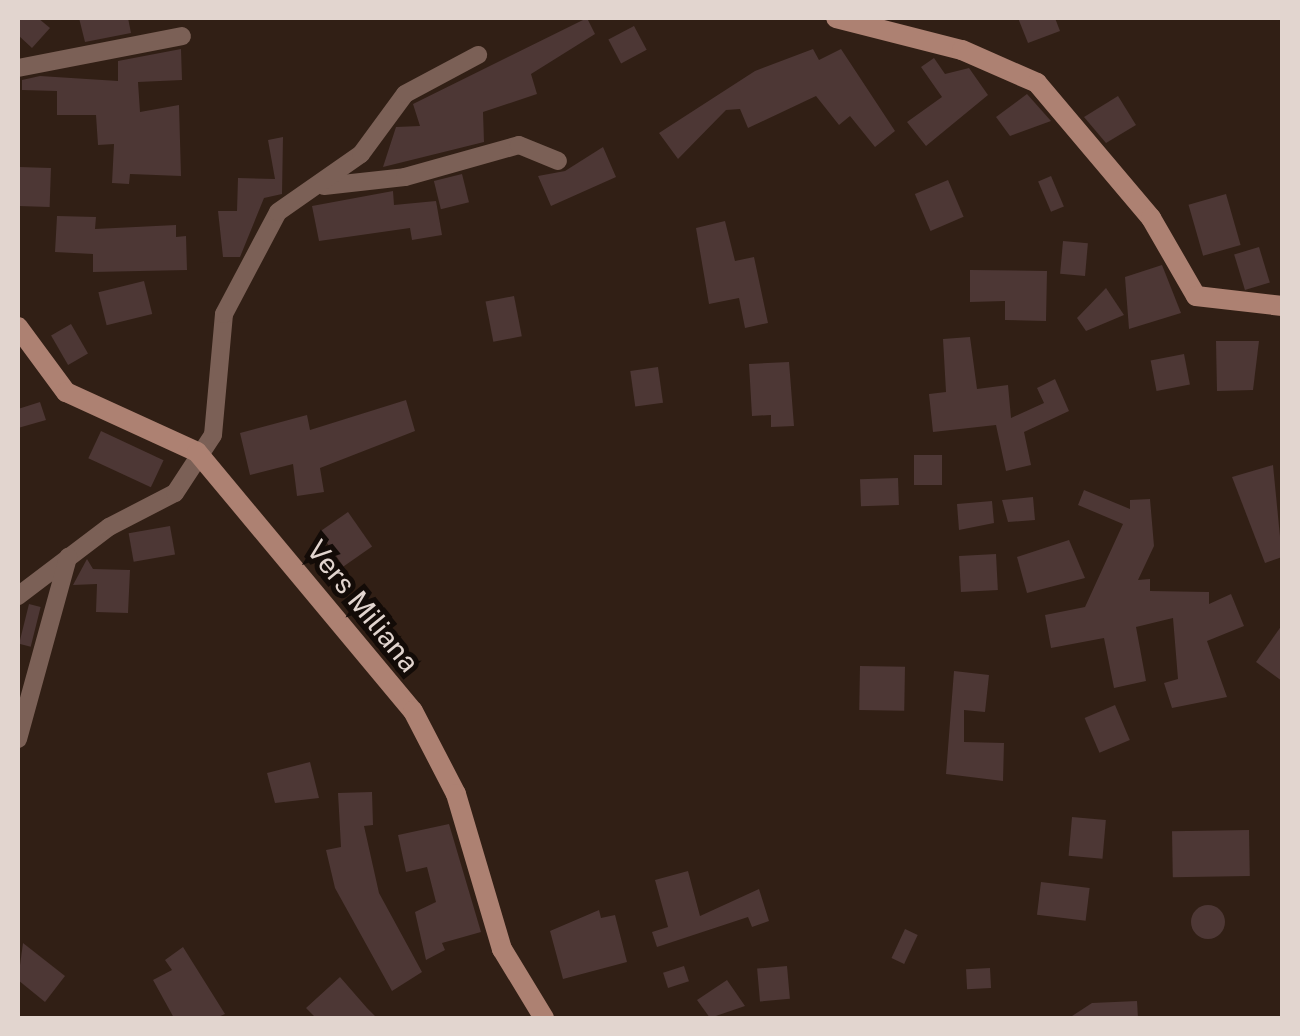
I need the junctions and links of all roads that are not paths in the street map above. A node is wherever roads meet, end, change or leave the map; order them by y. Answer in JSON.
{"nodes":[{"id":1,"x":836,"y":18,"type":"edge"},
{"id":2,"x":182,"y":36,"type":"dead end"},
{"id":3,"x":478,"y":55,"type":"dead end"},
{"id":4,"x":18,"y":68,"type":"edge"},
{"id":5,"x":558,"y":161,"type":"dead end"},
{"id":6,"x":316,"y":187,"type":"junction"},
{"id":7,"x":1282,"y":306,"type":"edge"},
{"id":8,"x":18,"y":327,"type":"edge"},
{"id":9,"x":202,"y":458,"type":"junction"},
{"id":10,"x":68,"y":557,"type":"junction"},
{"id":11,"x":18,"y":596,"type":"edge"},
{"id":12,"x":18,"y":739,"type":"edge"},
{"id":13,"x":544,"y":1018,"type":"edge"}],
"edges":[{"from":1,"to":7,"type":"main road"},
{"from":2,"to":4,"type":"street"},
{"from":3,"to":6,"type":"street"},
{"from":5,"to":6,"type":"street"},
{"from":6,"to":9,"type":"street"},
{"from":8,"to":9,"type":"main road","name":"Vers Miliana"},
{"from":9,"to":10,"type":"street"},
{"from":9,"to":13,"type":"main road","name":"Vers Miliana"},
{"from":10,"to":11,"type":"street"},
{"from":10,"to":12,"type":"street"}]}
